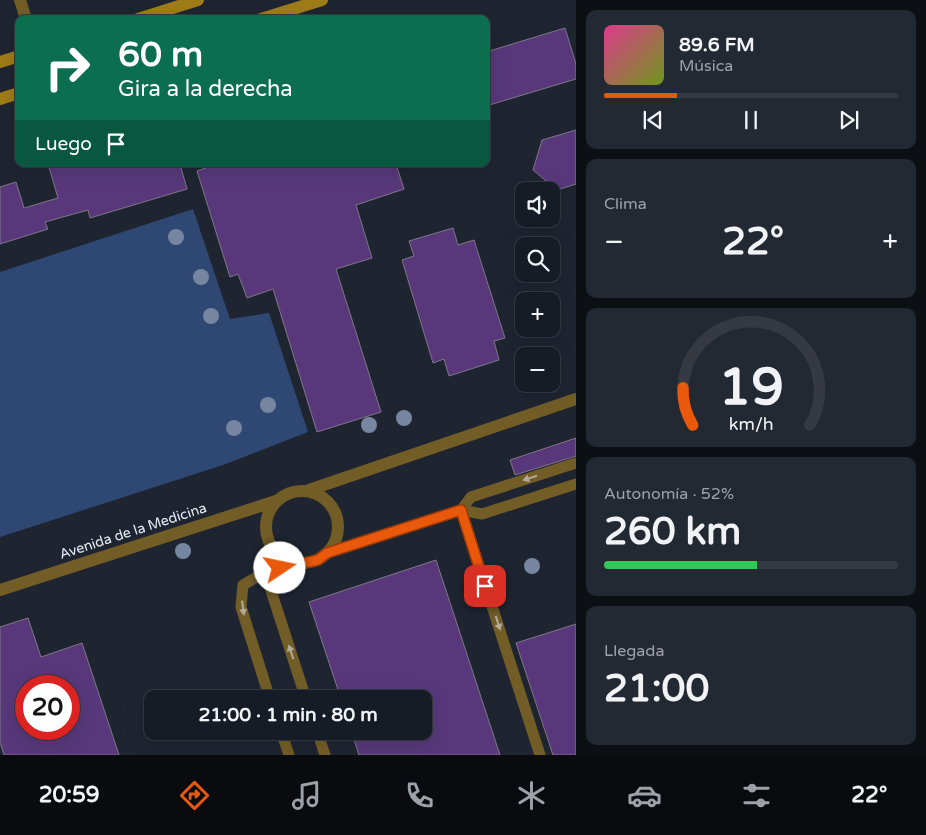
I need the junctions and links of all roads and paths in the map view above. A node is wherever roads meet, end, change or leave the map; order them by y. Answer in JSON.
{"nodes":[{"id":1,"x":20,"y":0,"type":"edge"},
{"id":2,"x":198,"y":0,"type":"edge"},
{"id":3,"x":322,"y":0,"type":"edge"},
{"id":4,"x":25,"y":15,"type":"edge"},
{"id":5,"x":151,"y":15,"type":"edge"},
{"id":6,"x":274,"y":15,"type":"edge"},
{"id":7,"x":15,"y":57,"type":"edge"},
{"id":8,"x":0,"y":62,"type":"edge"},
{"id":9,"x":15,"y":94,"type":"edge"},
{"id":10,"x":0,"y":99,"type":"edge"},
{"id":11,"x":576,"y":399,"type":"edge"},
{"id":12,"x":576,"y":463,"type":"edge"},
{"id":13,"x":576,"y":484,"type":"edge"},
{"id":14,"x":306,"y":491,"type":"junction"},
{"id":15,"x":276,"y":501,"type":"junction"},
{"id":16,"x":461,"y":510,"type":"junction"},
{"id":17,"x":327,"y":553,"type":"junction"},
{"id":18,"x":295,"y":563,"type":"junction"},
{"id":19,"x":265,"y":572,"type":"junction"},
{"id":20,"x":0,"y":590,"type":"edge"},
{"id":21,"x":267,"y":690,"type":"edge"},
{"id":22,"x":303,"y":690,"type":"edge"},
{"id":23,"x":284,"y":740,"type":"edge"},
{"id":24,"x":320,"y":740,"type":"edge"},
{"id":25,"x":289,"y":755,"type":"edge"},
{"id":26,"x":325,"y":755,"type":"edge"},
{"id":27,"x":540,"y":755,"type":"edge"}],
"edges":[{"from":1,"to":4,"type":"street"},
{"from":2,"to":5,"type":"main road"},
{"from":3,"to":6,"type":"main road"},
{"from":7,"to":8,"type":"main road"},
{"from":9,"to":10,"type":"main road"},
{"from":11,"to":14,"type":"street"},
{"from":12,"to":16,"type":"lane","one_way":true},
{"from":13,"to":16,"type":"lane"},
{"from":14,"to":15,"type":"street"},
{"from":14,"to":17,"type":"street"},
{"from":15,"to":18,"type":"street"},
{"from":15,"to":20,"type":"street","name":"Avenida de la Medicina"},
{"from":16,"to":17,"type":"lane"},
{"from":16,"to":27,"type":"lane","one_way":true},
{"from":17,"to":18,"type":"street"},
{"from":18,"to":19,"type":"lane"},
{"from":19,"to":21,"type":"lane","one_way":true},
{"from":22,"to":19,"type":"lane","one_way":true},
{"from":23,"to":25,"type":"lane"},
{"from":24,"to":26,"type":"lane"}]}
